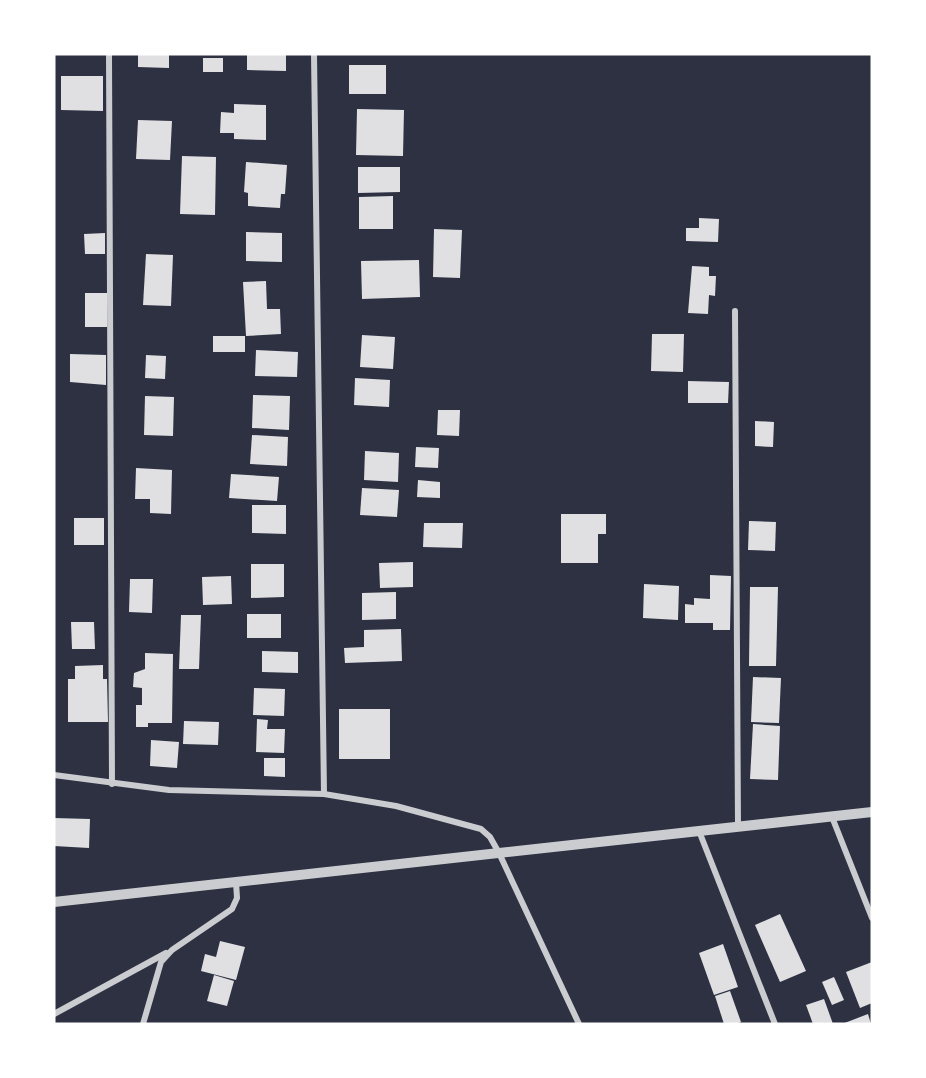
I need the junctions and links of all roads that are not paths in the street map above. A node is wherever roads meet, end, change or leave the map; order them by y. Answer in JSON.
{"nodes":[{"id":1,"x":109,"y":54,"type":"edge"},
{"id":2,"x":314,"y":54,"type":"edge"},
{"id":3,"x":735,"y":311,"type":"dead end"},
{"id":4,"x":54,"y":775,"type":"edge"},
{"id":5,"x":112,"y":784,"type":"junction"},
{"id":6,"x":324,"y":794,"type":"junction"},
{"id":7,"x":872,"y":812,"type":"edge"},
{"id":8,"x":832,"y":817,"type":"junction"},
{"id":9,"x":738,"y":826,"type":"junction"},
{"id":10,"x":699,"y":831,"type":"junction"},
{"id":11,"x":499,"y":853,"type":"junction"},
{"id":12,"x":236,"y":882,"type":"junction"},
{"id":13,"x":54,"y":902,"type":"edge"},
{"id":14,"x":872,"y":918,"type":"edge"},
{"id":15,"x":172,"y":950,"type":"junction"},
{"id":16,"x":54,"y":1014,"type":"edge"},
{"id":17,"x":143,"y":1024,"type":"edge"},
{"id":18,"x":579,"y":1024,"type":"edge"},
{"id":19,"x":775,"y":1024,"type":"edge"}],
"edges":[{"from":1,"to":5,"type":"street"},
{"from":2,"to":6,"type":"street"},
{"from":3,"to":9,"type":"street"},
{"from":4,"to":5,"type":"street"},
{"from":5,"to":6,"type":"street"},
{"from":6,"to":11,"type":"street"},
{"from":7,"to":8,"type":"street"},
{"from":8,"to":9,"type":"street"},
{"from":8,"to":14,"type":"street"},
{"from":9,"to":10,"type":"street"},
{"from":10,"to":11,"type":"street"},
{"from":10,"to":19,"type":"street"},
{"from":11,"to":12,"type":"street"},
{"from":11,"to":18,"type":"street"},
{"from":12,"to":13,"type":"street"},
{"from":12,"to":15,"type":"street"},
{"from":15,"to":16,"type":"street"},
{"from":15,"to":17,"type":"street"}]}
